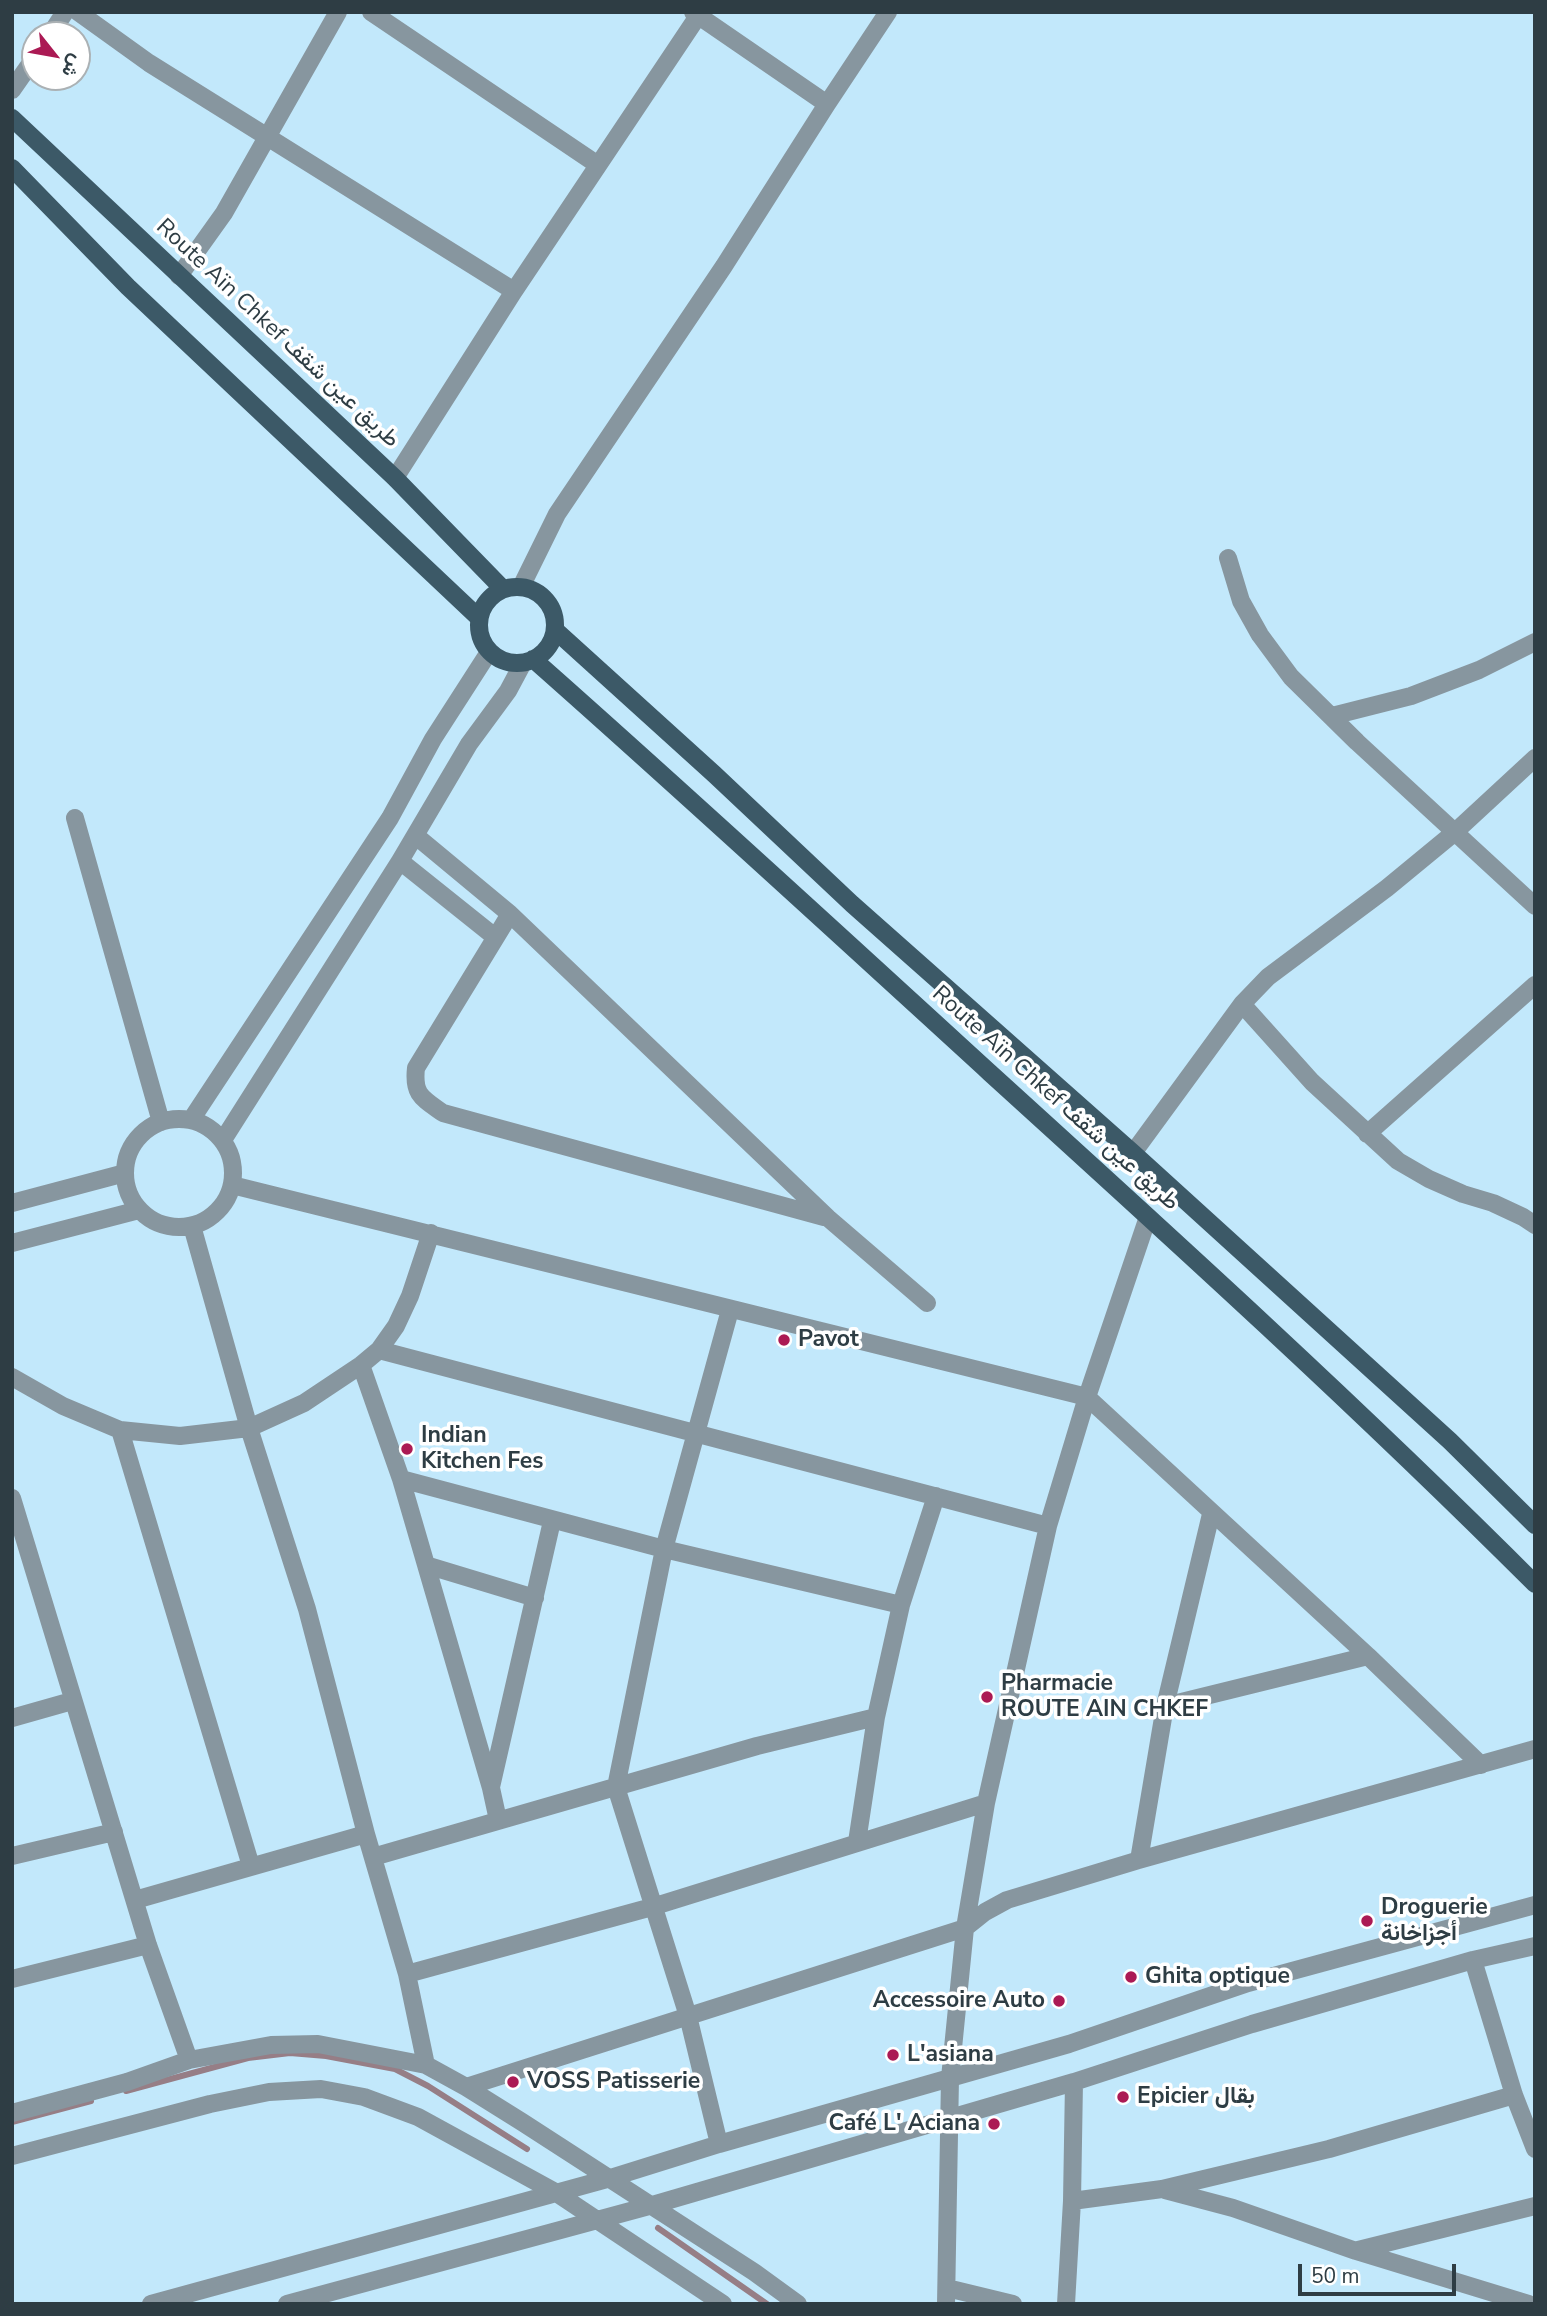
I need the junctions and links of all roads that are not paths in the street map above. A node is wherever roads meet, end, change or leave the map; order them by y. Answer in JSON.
{"nodes":[{"id":1,"x":78,"y":12,"type":"edge"},
{"id":2,"x":338,"y":12,"type":"edge"},
{"id":3,"x":371,"y":12,"type":"edge"},
{"id":4,"x":888,"y":12,"type":"edge"},
{"id":5,"x":696,"y":14,"type":"edge"},
{"id":6,"x":827,"y":104,"type":"junction"},
{"id":7,"x":12,"y":118,"type":"edge"},
{"id":8,"x":270,"y":136,"type":"junction"},
{"id":9,"x":598,"y":165,"type":"junction"},
{"id":10,"x":12,"y":168,"type":"edge"},
{"id":11,"x":179,"y":276,"type":"junction"},
{"id":12,"x":514,"y":291,"type":"junction"},
{"id":13,"x":394,"y":478,"type":"junction"},
{"id":14,"x":1228,"y":558,"type":"dead end"},
{"id":15,"x":512,"y":588,"type":"junction"},
{"id":16,"x":479,"y":618,"type":"junction"},
{"id":17,"x":555,"y":630,"type":"junction"},
{"id":18,"x":1535,"y":642,"type":"edge"},
{"id":19,"x":489,"y":652,"type":"junction"},
{"id":20,"x":528,"y":661,"type":"junction"},
{"id":21,"x":1332,"y":716,"type":"junction"},
{"id":22,"x":1535,"y":758,"type":"edge"},
{"id":23,"x":75,"y":818,"type":"dead end"},
{"id":24,"x":1455,"y":831,"type":"junction"},
{"id":25,"x":416,"y":836,"type":"junction"},
{"id":26,"x":400,"y":861,"type":"junction"},
{"id":27,"x":1535,"y":906,"type":"edge"},
{"id":28,"x":510,"y":915,"type":"junction"},
{"id":29,"x":495,"y":937,"type":"junction"},
{"id":30,"x":1535,"y":985,"type":"edge"},
{"id":31,"x":1242,"y":1004,"type":"junction"},
{"id":32,"x":191,"y":1120,"type":"junction"},
{"id":33,"x":161,"y":1122,"type":"junction"},
{"id":34,"x":1367,"y":1134,"type":"junction"},
{"id":35,"x":223,"y":1140,"type":"junction"},
{"id":36,"x":1133,"y":1153,"type":"junction"},
{"id":37,"x":125,"y":1173,"type":"junction"},
{"id":38,"x":232,"y":1185,"type":"junction"},
{"id":39,"x":12,"y":1203,"type":"edge"},
{"id":40,"x":139,"y":1210,"type":"junction"},
{"id":41,"x":1148,"y":1217,"type":"junction"},
{"id":42,"x":828,"y":1218,"type":"junction"},
{"id":43,"x":1535,"y":1225,"type":"edge"},
{"id":44,"x":192,"y":1226,"type":"junction"},
{"id":45,"x":431,"y":1233,"type":"junction"},
{"id":46,"x":12,"y":1243,"type":"edge"},
{"id":47,"x":927,"y":1303,"type":"dead end"},
{"id":48,"x":730,"y":1310,"type":"junction"},
{"id":49,"x":379,"y":1350,"type":"junction"},
{"id":50,"x":361,"y":1365,"type":"junction"},
{"id":51,"x":12,"y":1377,"type":"edge"},
{"id":52,"x":1087,"y":1397,"type":"junction"},
{"id":53,"x":249,"y":1429,"type":"junction"},
{"id":54,"x":121,"y":1430,"type":"junction"},
{"id":55,"x":698,"y":1433,"type":"junction"},
{"id":56,"x":401,"y":1479,"type":"junction"},
{"id":57,"x":936,"y":1496,"type":"junction"},
{"id":58,"x":13,"y":1501,"type":"edge"},
{"id":59,"x":1211,"y":1514,"type":"junction"},
{"id":60,"x":552,"y":1521,"type":"junction"},
{"id":61,"x":1535,"y":1525,"type":"edge"},
{"id":62,"x":1048,"y":1527,"type":"junction"},
{"id":63,"x":664,"y":1549,"type":"junction"},
{"id":64,"x":426,"y":1565,"type":"junction"},
{"id":65,"x":1535,"y":1584,"type":"edge"},
{"id":66,"x":535,"y":1598,"type":"junction"},
{"id":67,"x":901,"y":1605,"type":"junction"},
{"id":68,"x":1368,"y":1656,"type":"junction"},
{"id":69,"x":72,"y":1701,"type":"junction"},
{"id":70,"x":1165,"y":1706,"type":"junction"},
{"id":71,"x":876,"y":1717,"type":"junction"},
{"id":72,"x":12,"y":1718,"type":"edge"},
{"id":73,"x":1535,"y":1749,"type":"edge"},
{"id":74,"x":1481,"y":1765,"type":"junction"},
{"id":75,"x":616,"y":1787,"type":"junction"},
{"id":76,"x":491,"y":1788,"type":"junction"},
{"id":77,"x":986,"y":1803,"type":"junction"},
{"id":78,"x":498,"y":1820,"type":"junction"},
{"id":79,"x":114,"y":1832,"type":"junction"},
{"id":80,"x":366,"y":1834,"type":"junction"},
{"id":81,"x":857,"y":1842,"type":"junction"},
{"id":82,"x":12,"y":1857,"type":"edge"},
{"id":83,"x":373,"y":1857,"type":"junction"},
{"id":84,"x":1139,"y":1860,"type":"junction"},
{"id":85,"x":251,"y":1866,"type":"junction"},
{"id":86,"x":135,"y":1900,"type":"junction"},
{"id":87,"x":1535,"y":1905,"type":"edge"},
{"id":88,"x":652,"y":1908,"type":"junction"},
{"id":89,"x":965,"y":1928,"type":"junction"},
{"id":90,"x":148,"y":1945,"type":"junction"},
{"id":91,"x":1535,"y":1947,"type":"edge"},
{"id":92,"x":1473,"y":1960,"type":"junction"},
{"id":93,"x":407,"y":1975,"type":"junction"},
{"id":94,"x":12,"y":1979,"type":"edge"},
{"id":95,"x":688,"y":2016,"type":"junction"},
{"id":96,"x":189,"y":2060,"type":"junction"},
{"id":97,"x":426,"y":2065,"type":"junction"},
{"id":98,"x":950,"y":2078,"type":"junction"},
{"id":99,"x":1073,"y":2082,"type":"junction"},
{"id":100,"x":466,"y":2087,"type":"junction"},
{"id":101,"x":1514,"y":2095,"type":"junction"},
{"id":102,"x":12,"y":2113,"type":"edge"},
{"id":103,"x":950,"y":2118,"type":"junction"},
{"id":104,"x":719,"y":2144,"type":"junction"},
{"id":105,"x":1535,"y":2149,"type":"edge"},
{"id":106,"x":12,"y":2156,"type":"edge"},
{"id":107,"x":607,"y":2179,"type":"junction"},
{"id":108,"x":1162,"y":2189,"type":"junction"},
{"id":109,"x":555,"y":2192,"type":"junction"},
{"id":110,"x":1072,"y":2201,"type":"junction"},
{"id":111,"x":649,"y":2206,"type":"junction"},
{"id":112,"x":1535,"y":2206,"type":"edge"},
{"id":113,"x":597,"y":2221,"type":"junction"},
{"id":114,"x":1356,"y":2251,"type":"junction"},
{"id":115,"x":326,"y":2293,"type":"junction"},
{"id":116,"x":947,"y":2296,"type":"edge"},
{"id":117,"x":151,"y":2304,"type":"edge"},
{"id":118,"x":287,"y":2304,"type":"edge"},
{"id":119,"x":343,"y":2304,"type":"edge"},
{"id":120,"x":723,"y":2304,"type":"edge"},
{"id":121,"x":799,"y":2304,"type":"edge"},
{"id":122,"x":1013,"y":2304,"type":"edge"},
{"id":123,"x":1066,"y":2304,"type":"edge"},
{"id":124,"x":1529,"y":2304,"type":"edge"}],
"edges":[{"from":1,"to":8,"type":"street"},
{"from":2,"to":8,"type":"street"},
{"from":3,"to":9,"type":"street"},
{"from":4,"to":6,"type":"street"},
{"from":5,"to":6,"type":"street"},
{"from":5,"to":9,"type":"street"},
{"from":6,"to":15,"type":"street"},
{"from":7,"to":11,"type":"main road","name":"Route Aïn Chkef طريق عين شقف"},
{"from":8,"to":11,"type":"street"},
{"from":8,"to":12,"type":"street"},
{"from":9,"to":12,"type":"street"},
{"from":10,"to":16,"type":"main road"},
{"from":11,"to":13,"type":"main road","name":"Route Aïn Chkef طريق عين شقف"},
{"from":12,"to":13,"type":"street"},
{"from":13,"to":15,"type":"main road","name":"Route Aïn Chkef طريق عين شقف"},
{"from":14,"to":21,"type":"street"},
{"from":15,"to":16,"type":"main road"},
{"from":15,"to":17,"type":"main road"},
{"from":16,"to":19,"type":"main road"},
{"from":17,"to":20,"type":"main road"},
{"from":17,"to":36,"type":"main road","name":"Route Aïn Chkef طريق عين شقف"},
{"from":18,"to":21,"type":"street"},
{"from":19,"to":20,"type":"main road"},
{"from":19,"to":32,"type":"street"},
{"from":20,"to":25,"type":"street"},
{"from":20,"to":41,"type":"main road","name":"Route Aïn Chkef طريق عين شقف"},
{"from":21,"to":24,"type":"street"},
{"from":22,"to":24,"type":"street"},
{"from":23,"to":33,"type":"street"},
{"from":24,"to":27,"type":"street"},
{"from":24,"to":31,"type":"street"},
{"from":25,"to":26,"type":"street"},
{"from":25,"to":28,"type":"street"},
{"from":26,"to":29,"type":"street"},
{"from":26,"to":35,"type":"street"},
{"from":28,"to":29,"type":"street"},
{"from":28,"to":42,"type":"street"},
{"from":29,"to":42,"type":"street"},
{"from":30,"to":34,"type":"street"},
{"from":31,"to":34,"type":"street"},
{"from":31,"to":36,"type":"street"},
{"from":32,"to":33,"type":"street"},
{"from":32,"to":35,"type":"street"},
{"from":33,"to":37,"type":"street"},
{"from":34,"to":43,"type":"street"},
{"from":35,"to":38,"type":"street"},
{"from":36,"to":61,"type":"main road","name":"Route Aïn Chkef طريق عين شقف"},
{"from":37,"to":39,"type":"street"},
{"from":37,"to":40,"type":"street"},
{"from":38,"to":44,"type":"street"},
{"from":38,"to":45,"type":"street"},
{"from":40,"to":44,"type":"street"},
{"from":40,"to":46,"type":"street"},
{"from":41,"to":52,"type":"street"},
{"from":41,"to":65,"type":"main road","name":"Route Aïn Chkef طريق عين شقف"},
{"from":42,"to":47,"type":"street"},
{"from":44,"to":53,"type":"street"},
{"from":45,"to":48,"type":"street"},
{"from":45,"to":49,"type":"street"},
{"from":48,"to":52,"type":"street"},
{"from":48,"to":55,"type":"street"},
{"from":49,"to":50,"type":"street"},
{"from":49,"to":55,"type":"street"},
{"from":50,"to":53,"type":"street"},
{"from":50,"to":56,"type":"street"},
{"from":51,"to":54,"type":"street"},
{"from":52,"to":59,"type":"street"},
{"from":52,"to":62,"type":"street"},
{"from":53,"to":54,"type":"street"},
{"from":53,"to":80,"type":"street"},
{"from":54,"to":85,"type":"street"},
{"from":55,"to":57,"type":"street"},
{"from":55,"to":63,"type":"street"},
{"from":56,"to":60,"type":"street"},
{"from":56,"to":64,"type":"street"},
{"from":57,"to":62,"type":"street"},
{"from":57,"to":67,"type":"street"},
{"from":58,"to":69,"type":"street"},
{"from":59,"to":68,"type":"street"},
{"from":59,"to":70,"type":"street"},
{"from":60,"to":63,"type":"street"},
{"from":60,"to":66,"type":"street"},
{"from":62,"to":77,"type":"street"},
{"from":63,"to":67,"type":"street"},
{"from":63,"to":75,"type":"street"},
{"from":64,"to":66,"type":"street"},
{"from":64,"to":76,"type":"street"},
{"from":66,"to":76,"type":"street"},
{"from":67,"to":71,"type":"street"},
{"from":68,"to":70,"type":"street"},
{"from":68,"to":74,"type":"street"},
{"from":69,"to":72,"type":"street"},
{"from":69,"to":79,"type":"street"},
{"from":70,"to":84,"type":"street"},
{"from":71,"to":75,"type":"street"},
{"from":71,"to":81,"type":"street"},
{"from":73,"to":74,"type":"street"},
{"from":74,"to":84,"type":"street"},
{"from":75,"to":78,"type":"street"},
{"from":75,"to":88,"type":"street"},
{"from":76,"to":78,"type":"street"},
{"from":77,"to":81,"type":"street"},
{"from":77,"to":89,"type":"street"},
{"from":78,"to":83,"type":"street"},
{"from":79,"to":82,"type":"street"},
{"from":79,"to":86,"type":"street"},
{"from":80,"to":83,"type":"street"},
{"from":80,"to":85,"type":"street"},
{"from":81,"to":88,"type":"street"},
{"from":83,"to":93,"type":"street"},
{"from":84,"to":89,"type":"street"},
{"from":85,"to":86,"type":"street"},
{"from":86,"to":90,"type":"street"},
{"from":87,"to":98,"type":"street"},
{"from":88,"to":93,"type":"street"},
{"from":88,"to":95,"type":"street"},
{"from":89,"to":95,"type":"street"},
{"from":89,"to":98,"type":"street"},
{"from":90,"to":94,"type":"street"},
{"from":90,"to":96,"type":"street"},
{"from":91,"to":92,"type":"street"},
{"from":92,"to":99,"type":"street"},
{"from":92,"to":101,"type":"street"},
{"from":93,"to":97,"type":"street"},
{"from":95,"to":100,"type":"street"},
{"from":95,"to":104,"type":"street"},
{"from":96,"to":97,"type":"street"},
{"from":96,"to":102,"type":"street"},
{"from":97,"to":100,"type":"street"},
{"from":98,"to":103,"type":"street"},
{"from":98,"to":104,"type":"street"},
{"from":99,"to":103,"type":"street"},
{"from":99,"to":110,"type":"street"},
{"from":100,"to":107,"type":"street"},
{"from":101,"to":105,"type":"street"},
{"from":101,"to":108,"type":"street"},
{"from":103,"to":111,"type":"street"},
{"from":103,"to":116,"type":"street"},
{"from":104,"to":107,"type":"street"},
{"from":106,"to":109,"type":"street"},
{"from":107,"to":109,"type":"street"},
{"from":107,"to":111,"type":"street"},
{"from":108,"to":110,"type":"street"},
{"from":108,"to":114,"type":"street"},
{"from":109,"to":113,"type":"street"},
{"from":109,"to":117,"type":"street"},
{"from":110,"to":123,"type":"street"},
{"from":111,"to":113,"type":"street"},
{"from":111,"to":121,"type":"street"},
{"from":112,"to":114,"type":"street"},
{"from":113,"to":115,"type":"street"},
{"from":113,"to":120,"type":"street"},
{"from":114,"to":124,"type":"street"},
{"from":115,"to":118,"type":"street"},
{"from":115,"to":119,"type":"street"},
{"from":116,"to":122,"type":"street"}]}
